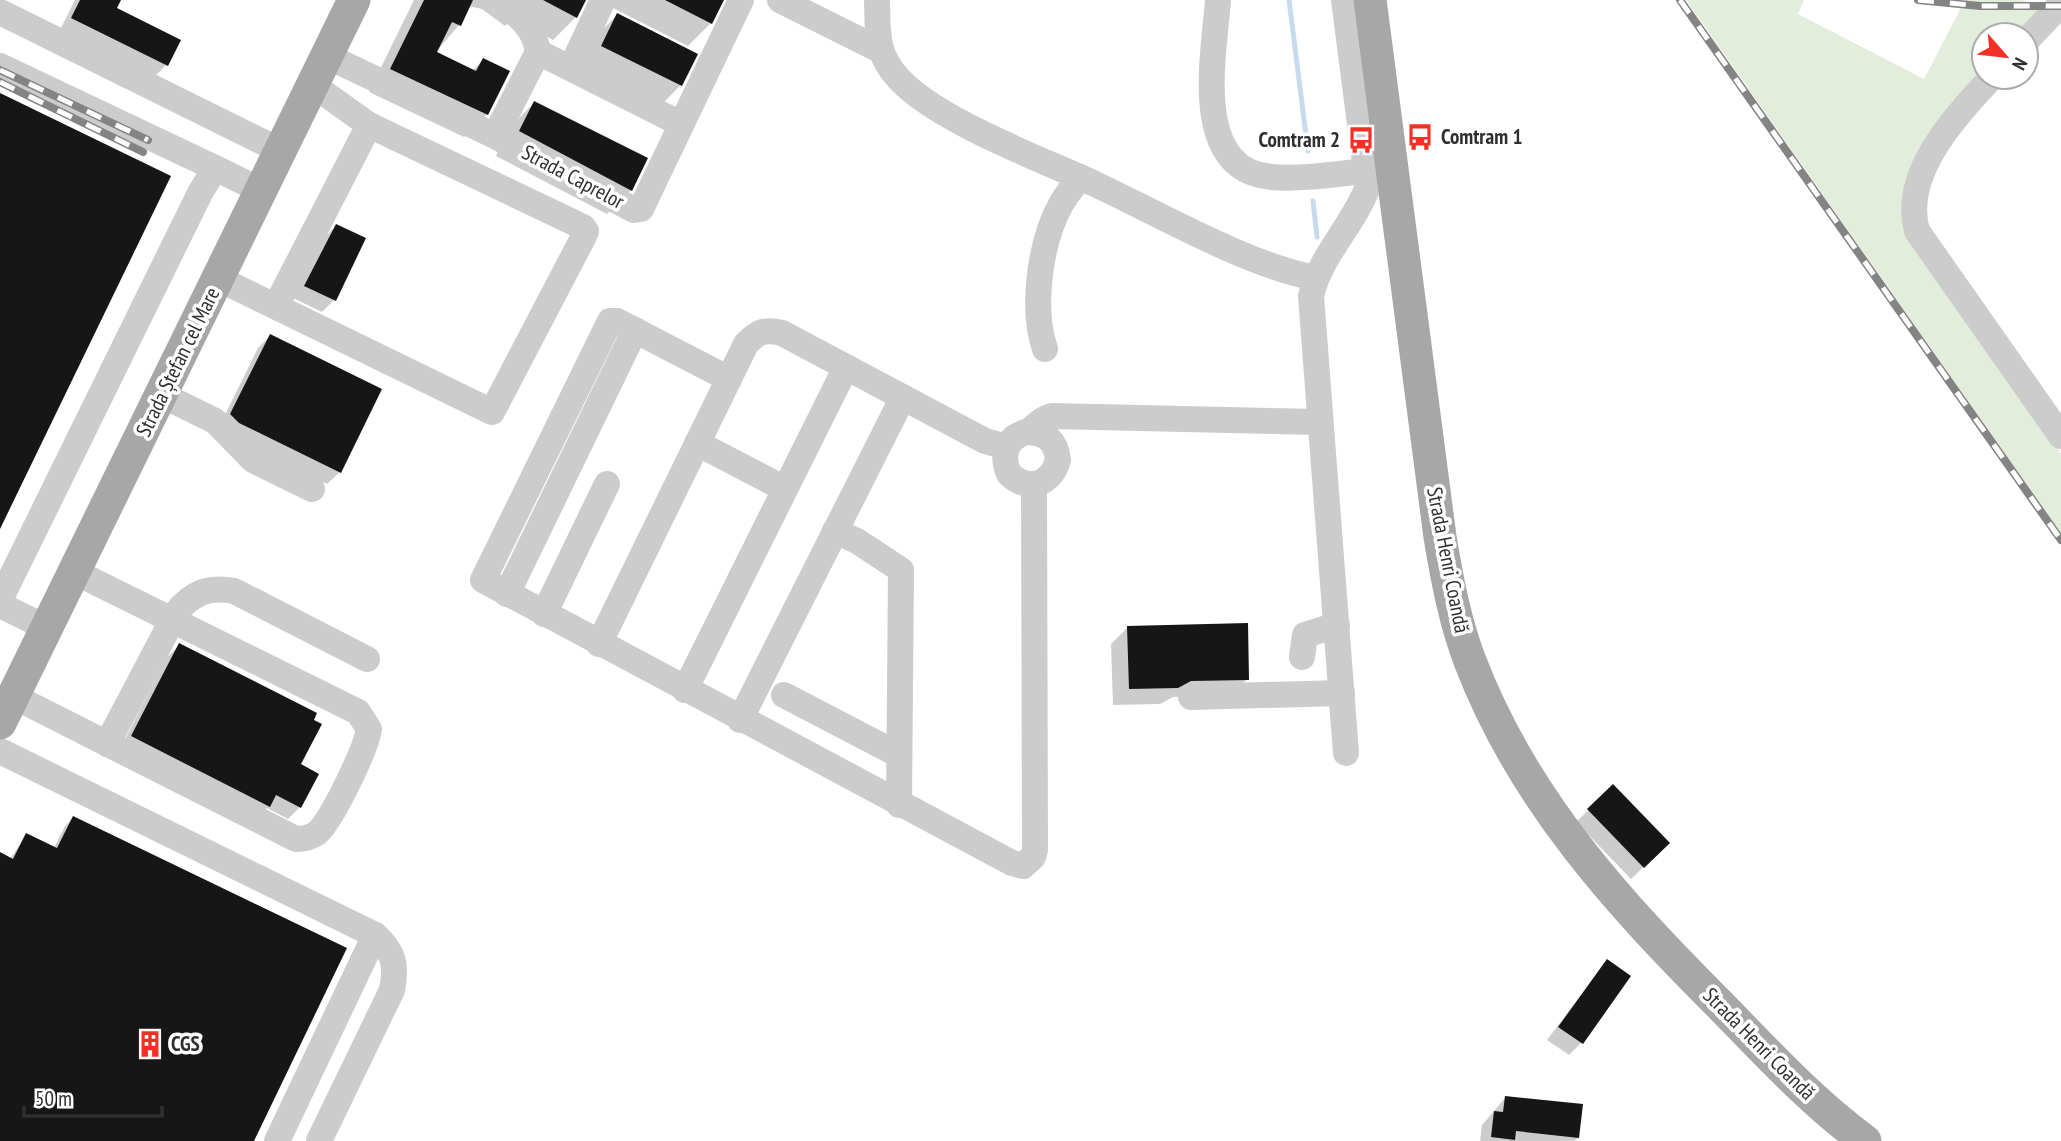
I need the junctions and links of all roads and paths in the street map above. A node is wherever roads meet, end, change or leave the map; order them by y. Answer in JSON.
{"nodes":[{"id":1,"x":354,"y":0,"type":"edge"},
{"id":2,"x":497,"y":0,"type":"edge"},
{"id":3,"x":603,"y":0,"type":"edge"},
{"id":4,"x":741,"y":0,"type":"edge"},
{"id":5,"x":780,"y":0,"type":"edge"},
{"id":6,"x":877,"y":0,"type":"edge"},
{"id":7,"x":1218,"y":0,"type":"edge"},
{"id":8,"x":1344,"y":0,"type":"edge"},
{"id":9,"x":1370,"y":0,"type":"edge"},
{"id":10,"x":2048,"y":0,"type":"edge"},
{"id":11,"x":2061,"y":3,"type":"edge"},
{"id":12,"x":0,"y":12,"type":"edge"},
{"id":13,"x":2040,"y":26,"type":"edge"},
{"id":14,"x":878,"y":49,"type":"junction"},
{"id":15,"x":538,"y":52,"type":"junction"},
{"id":16,"x":0,"y":66,"type":"edge"},
{"id":17,"x":571,"y":68,"type":"junction"},
{"id":18,"x":320,"y":71,"type":"junction"},
{"id":19,"x":1979,"y":91,"type":"edge"},
{"id":20,"x":681,"y":124,"type":"junction"},
{"id":21,"x":369,"y":125,"type":"junction"},
{"id":22,"x":495,"y":136,"type":"junction"},
{"id":23,"x":281,"y":151,"type":"junction"},
{"id":24,"x":215,"y":168,"type":"junction"},
{"id":25,"x":1380,"y":169,"type":"junction"},
{"id":26,"x":1080,"y":177,"type":"junction"},
{"id":27,"x":262,"y":191,"type":"junction"},
{"id":28,"x":1316,"y":278,"type":"junction"},
{"id":29,"x":219,"y":279,"type":"junction"},
{"id":30,"x":276,"y":306,"type":"junction"},
{"id":31,"x":1045,"y":349,"type":"dead end"},
{"id":32,"x":846,"y":367,"type":"junction"},
{"id":33,"x":729,"y":379,"type":"junction"},
{"id":34,"x":162,"y":396,"type":"junction"},
{"id":35,"x":902,"y":397,"type":"junction"},
{"id":36,"x":1320,"y":422,"type":"junction"},
{"id":37,"x":1028,"y":432,"type":"junction"},
{"id":38,"x":2061,"y":436,"type":"edge"},
{"id":39,"x":697,"y":443,"type":"junction"},
{"id":40,"x":1007,"y":447,"type":"junction"},
{"id":41,"x":607,"y":484,"type":"dead end"},
{"id":42,"x":1034,"y":485,"type":"junction"},
{"id":43,"x":312,"y":489,"type":"dead end"},
{"id":44,"x":785,"y":489,"type":"junction"},
{"id":45,"x":835,"y":531,"type":"junction"},
{"id":46,"x":75,"y":572,"type":"junction"},
{"id":47,"x":0,"y":603,"type":"edge"},
{"id":48,"x":544,"y":614,"type":"junction"},
{"id":49,"x":173,"y":620,"type":"junction"},
{"id":50,"x":1337,"y":625,"type":"junction"},
{"id":51,"x":47,"y":628,"type":"junction"},
{"id":52,"x":599,"y":644,"type":"junction"},
{"id":53,"x":1302,"y":657,"type":"dead end"},
{"id":54,"x":368,"y":659,"type":"dead end"},
{"id":55,"x":685,"y":690,"type":"junction"},
{"id":56,"x":1342,"y":693,"type":"junction"},
{"id":57,"x":785,"y":695,"type":"dead end"},
{"id":58,"x":1191,"y":697,"type":"dead end"},
{"id":59,"x":7,"y":710,"type":"edge"},
{"id":60,"x":740,"y":720,"type":"junction"},
{"id":61,"x":107,"y":744,"type":"junction"},
{"id":62,"x":0,"y":751,"type":"edge"},
{"id":63,"x":1346,"y":753,"type":"dead end"},
{"id":64,"x":900,"y":755,"type":"junction"},
{"id":65,"x":899,"y":805,"type":"junction"},
{"id":66,"x":375,"y":935,"type":"junction"},
{"id":67,"x":1840,"y":1129,"type":"edge"},
{"id":68,"x":277,"y":1141,"type":"edge"},
{"id":69,"x":318,"y":1141,"type":"edge"},
{"id":70,"x":1865,"y":1141,"type":"edge"}],
"edges":[{"from":1,"to":18,"type":"main road","name":"Strada Ștefan cel Mare"},
{"from":2,"to":15,"type":"street"},
{"from":3,"to":17,"type":"street"},
{"from":4,"to":20,"type":"street"},
{"from":5,"to":14,"type":"street"},
{"from":6,"to":14,"type":"street"},
{"from":7,"to":25,"type":"street"},
{"from":8,"to":25,"type":"street"},
{"from":9,"to":25,"type":"main road","name":"Strada Henri Coandă"},
{"from":10,"to":11,"type":"street"},
{"from":11,"to":13,"type":"street"},
{"from":12,"to":23,"type":"street"},
{"from":14,"to":26,"type":"street"},
{"from":15,"to":17,"type":"street"},
{"from":15,"to":22,"type":"street"},
{"from":16,"to":24,"type":"street"},
{"from":17,"to":20,"type":"street"},
{"from":18,"to":21,"type":"street"},
{"from":18,"to":22,"type":"street","name":"Strada Caprelor"},
{"from":18,"to":23,"type":"main road","name":"Strada Ștefan cel Mare"},
{"from":19,"to":38,"type":"street"},
{"from":20,"to":22,"type":"street","name":"Strada Caprelor"},
{"from":21,"to":30,"type":"street"},
{"from":21,"to":30,"type":"street"},
{"from":23,"to":27,"type":"main road","name":"Strada Ștefan cel Mare"},
{"from":24,"to":27,"type":"street"},
{"from":24,"to":47,"type":"street"},
{"from":25,"to":28,"type":"street"},
{"from":25,"to":67,"type":"main road","name":"Strada Henri Coandă"},
{"from":26,"to":28,"type":"street"},
{"from":26,"to":31,"type":"street"},
{"from":27,"to":29,"type":"main road","name":"Strada Ștefan cel Mare"},
{"from":28,"to":36,"type":"street"},
{"from":29,"to":30,"type":"street"},
{"from":29,"to":34,"type":"main road","name":"Strada Ștefan cel Mare"},
{"from":32,"to":33,"type":"street"},
{"from":32,"to":35,"type":"street"},
{"from":32,"to":44,"type":"street"},
{"from":33,"to":39,"type":"street"},
{"from":33,"to":48,"type":"street"},
{"from":34,"to":43,"type":"street"},
{"from":34,"to":46,"type":"main road","name":"Strada Ștefan cel Mare"},
{"from":35,"to":40,"type":"street"},
{"from":35,"to":45,"type":"street"},
{"from":36,"to":37,"type":"street"},
{"from":36,"to":50,"type":"street"},
{"from":37,"to":40,"type":"street"},
{"from":37,"to":42,"type":"street"},
{"from":39,"to":44,"type":"street"},
{"from":39,"to":52,"type":"street"},
{"from":40,"to":42,"type":"street"},
{"from":41,"to":48,"type":"street"},
{"from":42,"to":65,"type":"street"},
{"from":44,"to":55,"type":"street"},
{"from":45,"to":60,"type":"street"},
{"from":45,"to":64,"type":"street"},
{"from":46,"to":49,"type":"street"},
{"from":46,"to":51,"type":"main road","name":"Strada Ștefan cel Mare"},
{"from":47,"to":51,"type":"street"},
{"from":48,"to":52,"type":"street"},
{"from":49,"to":54,"type":"street"},
{"from":49,"to":61,"type":"street"},
{"from":49,"to":61,"type":"street"},
{"from":50,"to":53,"type":"street"},
{"from":50,"to":56,"type":"street"},
{"from":51,"to":59,"type":"main road","name":"Strada Ștefan cel Mare"},
{"from":52,"to":55,"type":"street"},
{"from":55,"to":60,"type":"street"},
{"from":56,"to":58,"type":"street"},
{"from":56,"to":63,"type":"street"},
{"from":57,"to":64,"type":"street"},
{"from":59,"to":61,"type":"street"},
{"from":60,"to":65,"type":"street"},
{"from":62,"to":66,"type":"street"},
{"from":64,"to":65,"type":"street"},
{"from":66,"to":68,"type":"street"},
{"from":66,"to":69,"type":"street"},
{"from":67,"to":70,"type":"main road","name":"Strada Henri Coandă"}]}
